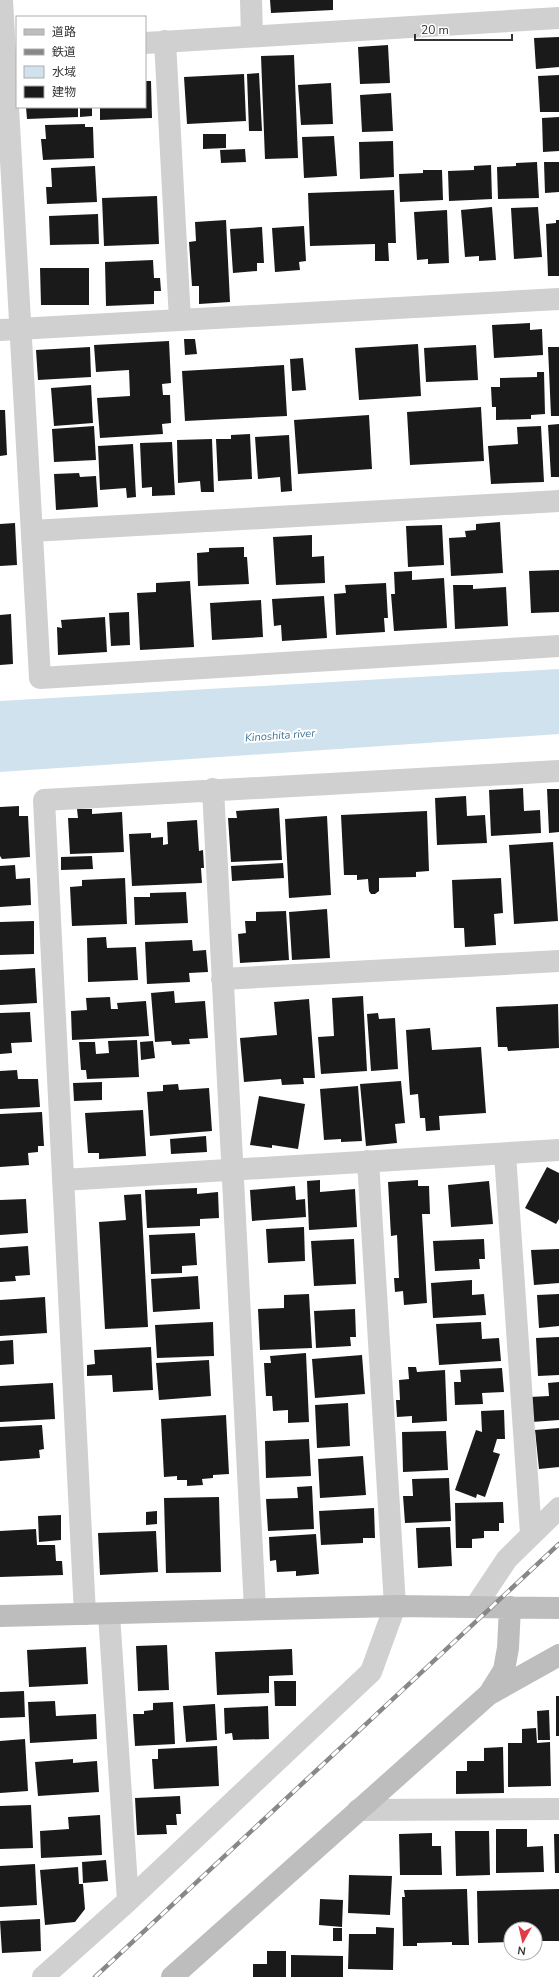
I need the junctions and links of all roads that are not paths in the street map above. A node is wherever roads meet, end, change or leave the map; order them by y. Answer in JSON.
{"nodes":[{"id":1,"x":2,"y":0,"type":"edge"},
{"id":2,"x":251,"y":0,"type":"edge"},
{"id":3,"x":559,"y":18,"type":"edge"},
{"id":4,"x":252,"y":36,"type":"junction"},
{"id":5,"x":155,"y":42,"type":"edge"},
{"id":6,"x":11,"y":50,"type":"edge"},
{"id":7,"x":559,"y":299,"type":"edge"},
{"id":8,"x":180,"y":320,"type":"junction"},
{"id":9,"x":10,"y":330,"type":"edge"},
{"id":10,"x":559,"y":501,"type":"edge"},
{"id":11,"x":32,"y":531,"type":"junction"},
{"id":12,"x":559,"y":646,"type":"edge"},
{"id":13,"x":559,"y":771,"type":"edge"},
{"id":14,"x":213,"y":790,"type":"junction"},
{"id":15,"x":559,"y":961,"type":"edge"},
{"id":16,"x":222,"y":979,"type":"junction"},
{"id":17,"x":559,"y":1150,"type":"edge"},
{"id":18,"x":505,"y":1154,"type":"junction"},
{"id":19,"x":368,"y":1162,"type":"junction"},
{"id":20,"x":232,"y":1169,"type":"junction"},
{"id":21,"x":63,"y":1180,"type":"junction"},
{"id":22,"x":559,"y":1508,"type":"edge"},
{"id":23,"x":531,"y":1534,"type":"junction"},
{"id":24,"x":395,"y":1606,"type":"junction"},
{"id":25,"x":475,"y":1607,"type":"junction"},
{"id":26,"x":510,"y":1607,"type":"junction"},
{"id":27,"x":559,"y":1608,"type":"edge"},
{"id":28,"x":255,"y":1609,"type":"junction"},
{"id":29,"x":85,"y":1614,"type":"junction"},
{"id":30,"x":109,"y":1614,"type":"junction"},
{"id":31,"x":0,"y":1616,"type":"edge"},
{"id":32,"x":559,"y":1655,"type":"edge"},
{"id":33,"x":488,"y":1695,"type":"junction"},
{"id":34,"x":559,"y":1809,"type":"edge"},
{"id":35,"x":358,"y":1810,"type":"junction"},
{"id":36,"x":128,"y":1900,"type":"junction"},
{"id":37,"x":43,"y":1977,"type":"edge"},
{"id":38,"x":172,"y":1977,"type":"edge"}],
"edges":[{"from":1,"to":6,"type":"street"},
{"from":2,"to":4,"type":"street"},
{"from":3,"to":4,"type":"street"},
{"from":4,"to":5,"type":"street"},
{"from":5,"to":8,"type":"street"},
{"from":6,"to":9,"type":"street"},
{"from":7,"to":8,"type":"street"},
{"from":8,"to":9,"type":"street"},
{"from":9,"to":11,"type":"street"},
{"from":10,"to":11,"type":"street"},
{"from":11,"to":12,"type":"street"},
{"from":13,"to":14,"type":"street"},
{"from":14,"to":16,"type":"street"},
{"from":14,"to":21,"type":"street"},
{"from":15,"to":16,"type":"street"},
{"from":16,"to":20,"type":"street"},
{"from":17,"to":18,"type":"street"},
{"from":18,"to":19,"type":"street"},
{"from":18,"to":23,"type":"street"},
{"from":19,"to":20,"type":"street"},
{"from":19,"to":24,"type":"street"},
{"from":20,"to":21,"type":"street"},
{"from":20,"to":28,"type":"street"},
{"from":21,"to":29,"type":"street"},
{"from":22,"to":23,"type":"street"},
{"from":23,"to":25,"type":"street"},
{"from":24,"to":25,"type":"street"},
{"from":24,"to":28,"type":"street"},
{"from":24,"to":36,"type":"street"},
{"from":25,"to":26,"type":"street"},
{"from":26,"to":27,"type":"street"},
{"from":26,"to":33,"type":"street"},
{"from":28,"to":30,"type":"street"},
{"from":29,"to":30,"type":"street"},
{"from":29,"to":31,"type":"street"},
{"from":30,"to":36,"type":"street"},
{"from":32,"to":33,"type":"street"},
{"from":33,"to":35,"type":"street"},
{"from":34,"to":35,"type":"street"},
{"from":35,"to":38,"type":"street"},
{"from":36,"to":37,"type":"street"}]}
